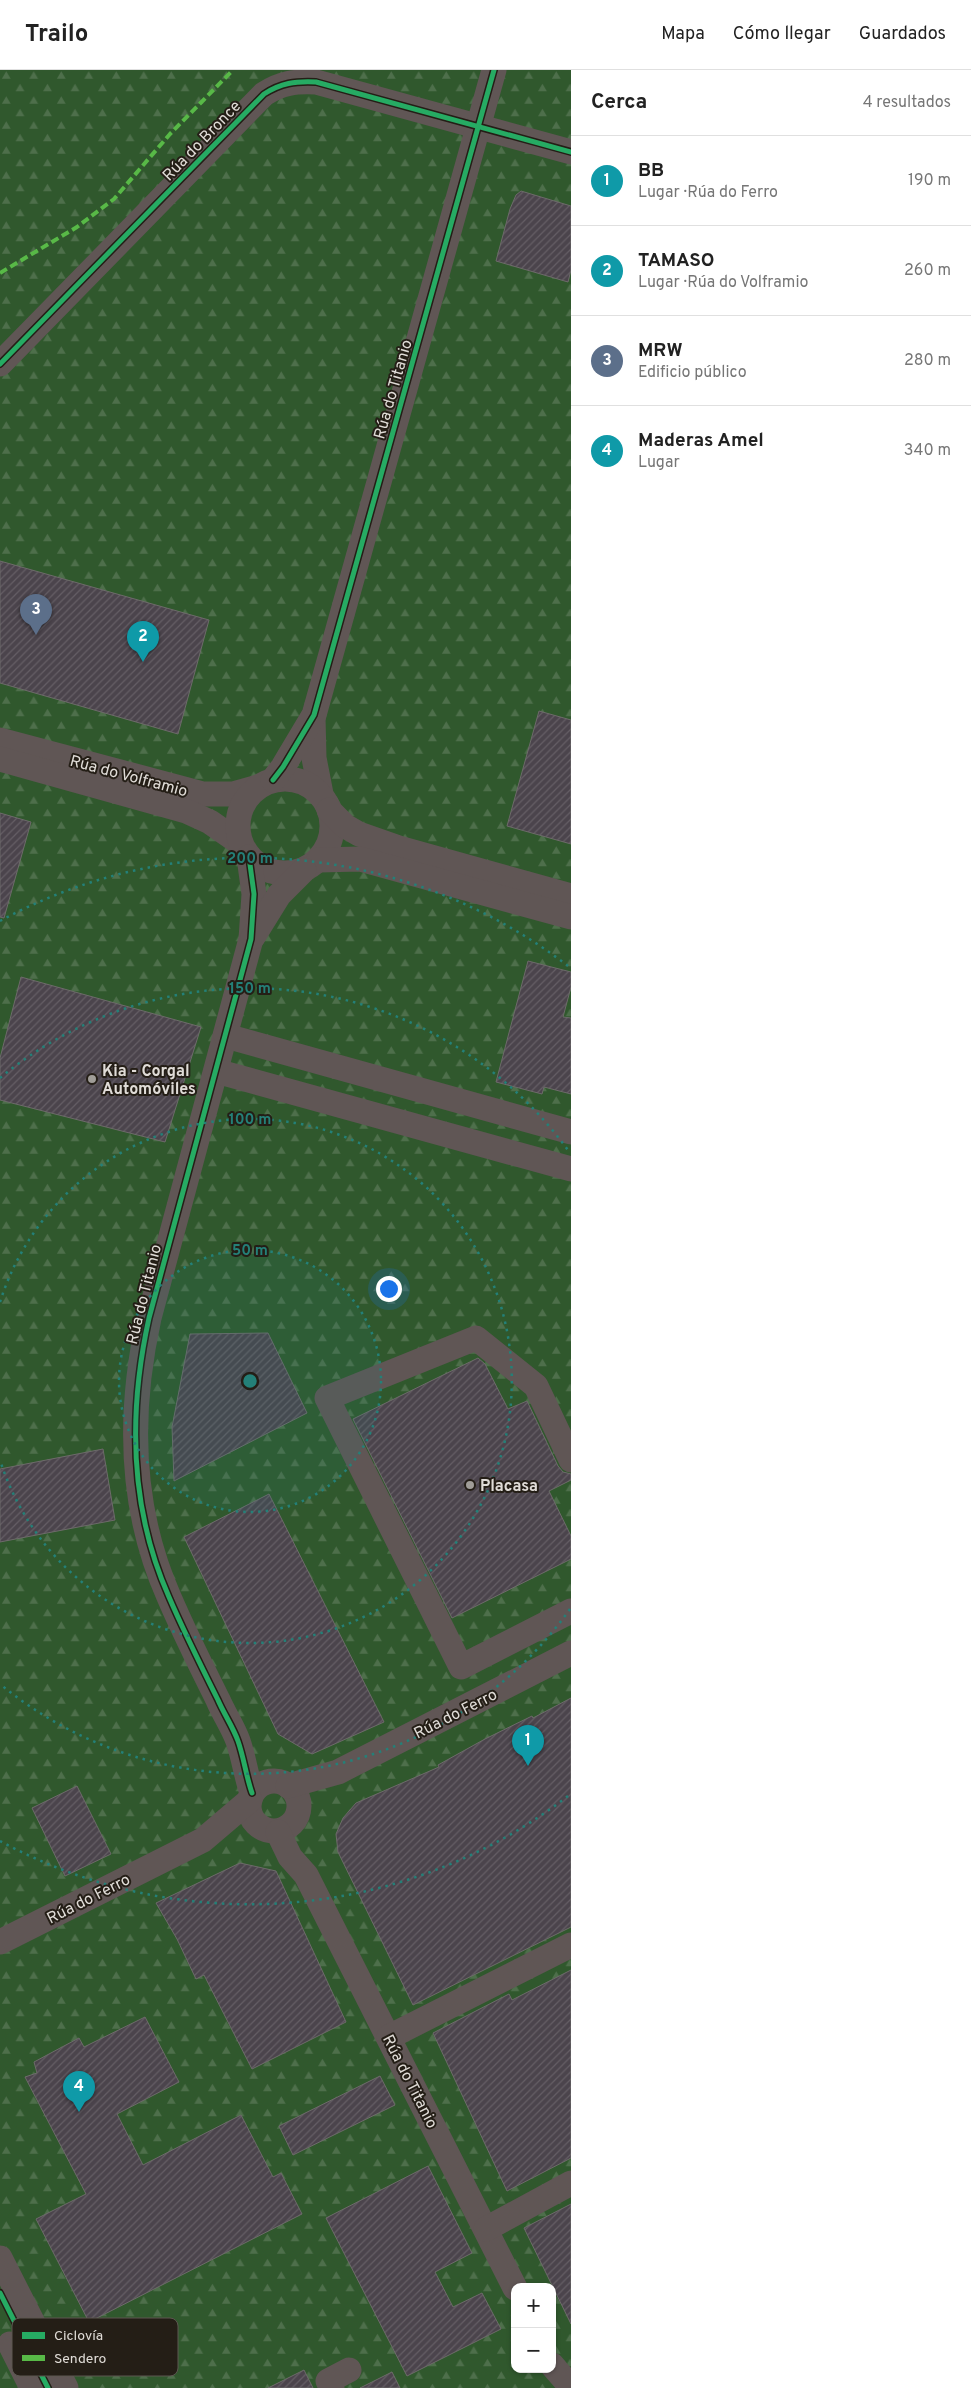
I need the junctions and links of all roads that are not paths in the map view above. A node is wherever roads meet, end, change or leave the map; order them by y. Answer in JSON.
{"nodes":[{"id":1,"x":494,"y":70,"type":"edge"},
{"id":2,"x":479,"y":126,"type":"junction"},
{"id":3,"x":571,"y":152,"type":"edge"},
{"id":4,"x":0,"y":364,"type":"edge"},
{"id":5,"x":314,"y":715,"type":"junction"},
{"id":6,"x":0,"y":740,"type":"edge"},
{"id":7,"x":0,"y":759,"type":"edge"},
{"id":8,"x":266,"y":783,"type":"junction"},
{"id":9,"x":325,"y":802,"type":"junction"},
{"id":10,"x":244,"y":850,"type":"junction"},
{"id":11,"x":312,"y":865,"type":"junction"},
{"id":12,"x":571,"y":896,"type":"edge"},
{"id":13,"x":571,"y":917,"type":"edge"},
{"id":14,"x":251,"y":939,"type":"junction"},
{"id":15,"x":226,"y":1036,"type":"junction"},
{"id":16,"x":216,"y":1071,"type":"junction"},
{"id":17,"x":571,"y":1132,"type":"edge"},
{"id":18,"x":571,"y":1169,"type":"edge"},
{"id":19,"x":571,"y":1460,"type":"edge"},
{"id":20,"x":571,"y":1611,"type":"edge"},
{"id":21,"x":571,"y":1654,"type":"edge"},
{"id":22,"x":238,"y":1741,"type":"junction"},
{"id":23,"x":338,"y":1772,"type":"junction"},
{"id":24,"x":281,"y":1783,"type":"junction"},
{"id":25,"x":251,"y":1796,"type":"junction"},
{"id":26,"x":284,"y":1822,"type":"junction"},
{"id":27,"x":203,"y":1840,"type":"junction"},
{"id":28,"x":0,"y":1942,"type":"edge"},
{"id":29,"x":571,"y":1945,"type":"edge"},
{"id":30,"x":389,"y":2037,"type":"junction"},
{"id":31,"x":571,"y":2183,"type":"edge"},
{"id":32,"x":486,"y":2229,"type":"junction"},
{"id":33,"x":0,"y":2258,"type":"edge"},
{"id":34,"x":513,"y":2283,"type":"edge"},
{"id":35,"x":30,"y":2318,"type":"edge"},
{"id":36,"x":5,"y":2346,"type":"edge"},
{"id":37,"x":12,"y":2357,"type":"edge"},
{"id":38,"x":349,"y":2370,"type":"dead end"},
{"id":39,"x":556,"y":2370,"type":"edge"},
{"id":40,"x":554,"y":2373,"type":"edge"},
{"id":41,"x":24,"y":2376,"type":"edge"},
{"id":42,"x":60,"y":2376,"type":"edge"},
{"id":43,"x":571,"y":2387,"type":"edge"},
{"id":44,"x":32,"y":2388,"type":"edge"},
{"id":45,"x":66,"y":2388,"type":"edge"},
{"id":46,"x":332,"y":2388,"type":"edge"},
{"id":47,"x":558,"y":2388,"type":"edge"}],
"edges":[{"from":1,"to":2,"type":"street","name":"Rúa do Titanio"},
{"from":2,"to":3,"type":"street","name":"Rúa do Bronce"},
{"from":2,"to":4,"type":"street","name":"Rúa do Bronce"},
{"from":2,"to":5,"type":"street","name":"Rúa do Titanio"},
{"from":5,"to":8,"type":"street"},
{"from":5,"to":9,"type":"street"},
{"from":6,"to":8,"type":"street","name":"Rúa do Volframio"},
{"from":7,"to":10,"type":"street","name":"Rúa do Volframio"},
{"from":8,"to":9,"type":"street"},
{"from":8,"to":10,"type":"street"},
{"from":9,"to":11,"type":"street"},
{"from":9,"to":12,"type":"street"},
{"from":10,"to":11,"type":"street"},
{"from":10,"to":14,"type":"street"},
{"from":11,"to":13,"type":"street"},
{"from":11,"to":14,"type":"street"},
{"from":14,"to":15,"type":"street","name":"Rúa do Titanio"},
{"from":15,"to":16,"type":"street","name":"Rúa do Titanio"},
{"from":15,"to":17,"type":"street"},
{"from":16,"to":18,"type":"street"},
{"from":16,"to":22,"type":"street","name":"Rúa do Titanio"},
{"from":19,"to":20,"type":"street"},
{"from":21,"to":23,"type":"street","name":"Rúa do Ferro"},
{"from":22,"to":24,"type":"street","name":"Rúa do Titanio"},
{"from":22,"to":25,"type":"street","name":"Rúa do Titanio"},
{"from":23,"to":24,"type":"street","name":"Rúa do Ferro"},
{"from":23,"to":26,"type":"street","name":"Rúa do Ferro"},
{"from":24,"to":25,"type":"street"},
{"from":24,"to":26,"type":"street"},
{"from":25,"to":26,"type":"street"},
{"from":25,"to":27,"type":"street","name":"Rúa do Ferro"},
{"from":26,"to":27,"type":"street","name":"Rúa do Ferro"},
{"from":26,"to":30,"type":"street","name":"Rúa do Titanio"},
{"from":27,"to":28,"type":"street","name":"Rúa do Ferro"},
{"from":29,"to":30,"type":"street"},
{"from":30,"to":32,"type":"street","name":"Rúa do Titanio"},
{"from":31,"to":32,"type":"street"},
{"from":32,"to":34,"type":"street","name":"Rúa do Titanio"},
{"from":33,"to":35,"type":"street"},
{"from":36,"to":37,"type":"street"},
{"from":38,"to":46,"type":"street"},
{"from":39,"to":43,"type":"street"},
{"from":40,"to":47,"type":"street"},
{"from":41,"to":44,"type":"street"},
{"from":42,"to":45,"type":"street"}]}
